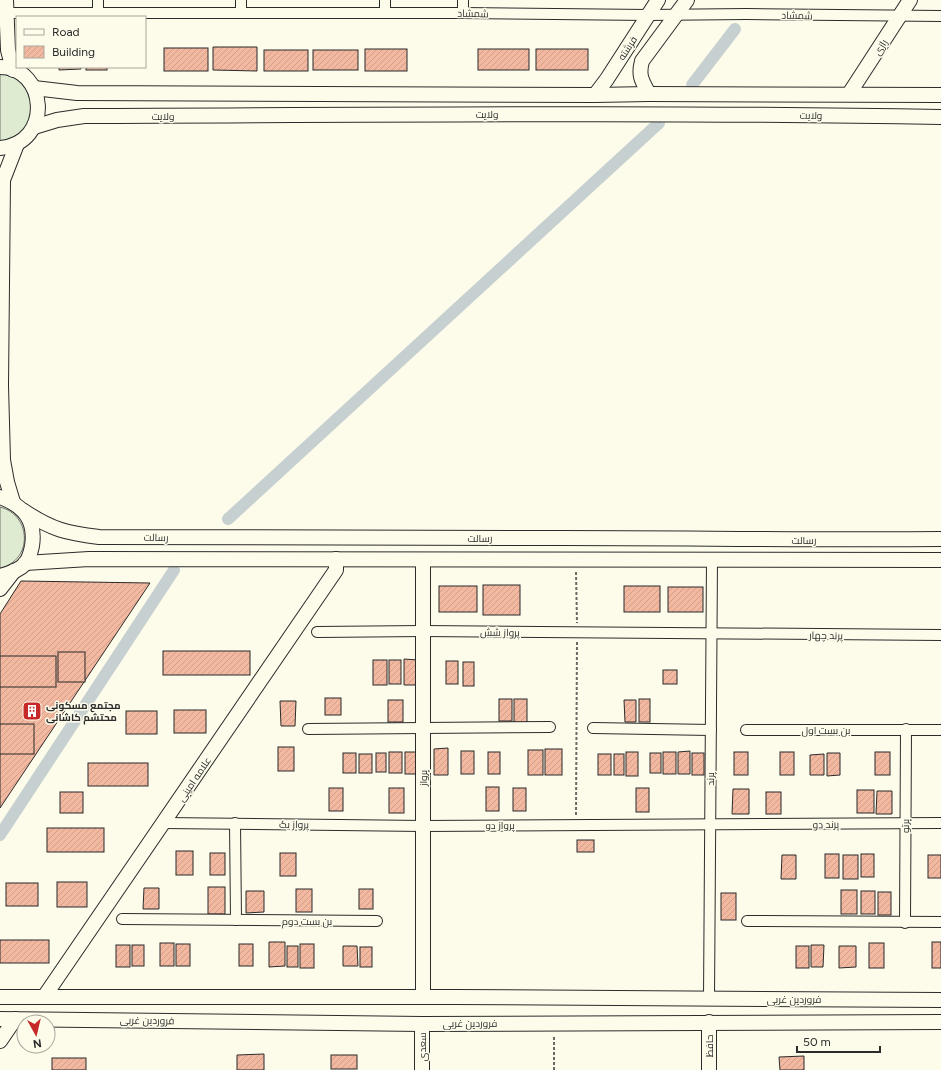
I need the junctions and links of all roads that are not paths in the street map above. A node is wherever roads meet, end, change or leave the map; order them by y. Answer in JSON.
{"nodes":[{"id":1,"x":98,"y":0,"type":"edge"},
{"id":2,"x":241,"y":0,"type":"edge"},
{"id":3,"x":385,"y":0,"type":"edge"},
{"id":4,"x":463,"y":0,"type":"edge"},
{"id":5,"x":658,"y":0,"type":"edge"},
{"id":6,"x":687,"y":0,"type":"edge"},
{"id":7,"x":910,"y":0,"type":"edge"},
{"id":8,"x":6,"y":7,"type":"edge"},
{"id":9,"x":98,"y":13,"type":"junction"},
{"id":10,"x":241,"y":13,"type":"junction"},
{"id":11,"x":385,"y":13,"type":"junction"},
{"id":12,"x":463,"y":13,"type":"junction"},
{"id":13,"x":676,"y":15,"type":"junction"},
{"id":14,"x":648,"y":16,"type":"junction"},
{"id":15,"x":899,"y":16,"type":"junction"},
{"id":16,"x":941,"y":16,"type":"edge"},
{"id":17,"x":7,"y":69,"type":"edge"},
{"id":18,"x":34,"y":88,"type":"junction"},
{"id":19,"x":649,"y":94,"type":"junction"},
{"id":20,"x":850,"y":94,"type":"junction"},
{"id":21,"x":941,"y":94,"type":"edge"},
{"id":22,"x":594,"y":95,"type":"junction"},
{"id":23,"x":941,"y":117,"type":"edge"},
{"id":24,"x":34,"y":127,"type":"junction"},
{"id":25,"x":17,"y":144,"type":"junction"},
{"id":26,"x":0,"y":148,"type":"edge"},
{"id":27,"x":7,"y":500,"type":"edge"},
{"id":28,"x":24,"y":511,"type":"junction"},
{"id":29,"x":941,"y":538,"type":"edge"},
{"id":30,"x":336,"y":559,"type":"junction"},
{"id":31,"x":423,"y":560,"type":"junction"},
{"id":32,"x":712,"y":560,"type":"junction"},
{"id":33,"x":941,"y":560,"type":"edge"},
{"id":34,"x":19,"y":567,"type":"junction"},
{"id":35,"x":0,"y":576,"type":"edge"},
{"id":36,"x":0,"y":589,"type":"edge"},
{"id":37,"x":423,"y":631,"type":"junction"},
{"id":38,"x":317,"y":632,"type":"dead end"},
{"id":39,"x":712,"y":633,"type":"junction"},
{"id":40,"x":941,"y":635,"type":"edge"},
{"id":41,"x":550,"y":727,"type":"dead end"},
{"id":42,"x":308,"y":728,"type":"dead end"},
{"id":43,"x":423,"y":728,"type":"junction"},
{"id":44,"x":593,"y":728,"type":"dead end"},
{"id":45,"x":906,"y":729,"type":"junction"},
{"id":46,"x":711,"y":730,"type":"junction"},
{"id":47,"x":746,"y":730,"type":"dead end"},
{"id":48,"x":941,"y":730,"type":"edge"},
{"id":49,"x":164,"y":823,"type":"junction"},
{"id":50,"x":905,"y":823,"type":"junction"},
{"id":51,"x":941,"y":823,"type":"edge"},
{"id":52,"x":234,"y":824,"type":"junction"},
{"id":53,"x":576,"y":824,"type":"joint"},
{"id":54,"x":710,"y":825,"type":"junction"},
{"id":55,"x":423,"y":826,"type":"junction"},
{"id":56,"x":122,"y":919,"type":"dead end"},
{"id":57,"x":236,"y":920,"type":"junction"},
{"id":58,"x":377,"y":921,"type":"dead end"},
{"id":59,"x":748,"y":921,"type":"dead end"},
{"id":60,"x":941,"y":922,"type":"edge"},
{"id":61,"x":905,"y":923,"type":"junction"},
{"id":62,"x":0,"y":997,"type":"edge"},
{"id":63,"x":44,"y":997,"type":"junction"},
{"id":64,"x":423,"y":997,"type":"junction"},
{"id":65,"x":709,"y":999,"type":"junction"},
{"id":66,"x":941,"y":1000,"type":"edge"},
{"id":67,"x":0,"y":1018,"type":"edge"},
{"id":68,"x":15,"y":1018,"type":"junction"},
{"id":69,"x":709,"y":1022,"type":"junction"},
{"id":70,"x":941,"y":1022,"type":"edge"},
{"id":71,"x":422,"y":1024,"type":"junction"},
{"id":72,"x":0,"y":1041,"type":"edge"},
{"id":73,"x":422,"y":1070,"type":"edge"},
{"id":74,"x":709,"y":1070,"type":"edge"}],
"edges":[{"from":1,"to":9,"type":"street"},
{"from":2,"to":10,"type":"street"},
{"from":3,"to":11,"type":"street"},
{"from":4,"to":12,"type":"street"},
{"from":5,"to":14,"type":"street","name":"فرشته"},
{"from":6,"to":13,"type":"street","name":"فرشته"},
{"from":7,"to":15,"type":"street","name":"رازی"},
{"from":8,"to":9,"type":"street","name":"شمشاد"},
{"from":8,"to":17,"type":"street"},
{"from":9,"to":10,"type":"street","name":"شمشاد"},
{"from":10,"to":11,"type":"street","name":"شمشاد"},
{"from":11,"to":12,"type":"street","name":"شمشاد"},
{"from":12,"to":14,"type":"street","name":"شمشاد"},
{"from":13,"to":14,"type":"street","name":"شمشاد"},
{"from":13,"to":15,"type":"street","name":"شمشاد"},
{"from":13,"to":19,"type":"street","name":"فرشته"},
{"from":14,"to":22,"type":"street","name":"فرشته"},
{"from":15,"to":16,"type":"street","name":"شمشاد"},
{"from":15,"to":20,"type":"street","name":"رازی"},
{"from":17,"to":18,"type":"street"},
{"from":18,"to":22,"type":"street","name":"ولایت"},
{"from":18,"to":24,"type":"street"},
{"from":19,"to":20,"type":"street","name":"ولایت"},
{"from":19,"to":22,"type":"street","name":"ولایت"},
{"from":20,"to":21,"type":"street","name":"ولایت"},
{"from":23,"to":24,"type":"street","name":"ولایت"},
{"from":24,"to":25,"type":"street"},
{"from":25,"to":26,"type":"street"},
{"from":25,"to":27,"type":"street"},
{"from":27,"to":28,"type":"street","name":"رسالت"},
{"from":28,"to":29,"type":"street","name":"رسالت"},
{"from":28,"to":34,"type":"street"},
{"from":30,"to":31,"type":"street","name":"رسالت"},
{"from":30,"to":34,"type":"street","name":"رسالت"},
{"from":30,"to":49,"type":"street","name":"علامه امینی"},
{"from":31,"to":32,"type":"street","name":"رسالت"},
{"from":31,"to":37,"type":"street","name":"پرواز"},
{"from":32,"to":33,"type":"street","name":"رسالت"},
{"from":32,"to":39,"type":"street","name":"پرند"},
{"from":34,"to":35,"type":"street","name":"رسالت"},
{"from":34,"to":36,"type":"street"},
{"from":37,"to":38,"type":"street","name":"پرواز شش"},
{"from":37,"to":39,"type":"street","name":"پرواز شش"},
{"from":37,"to":43,"type":"street","name":"پرواز"},
{"from":39,"to":40,"type":"street","name":"پرند چهار"},
{"from":39,"to":46,"type":"street","name":"پرند"},
{"from":41,"to":43,"type":"street"},
{"from":42,"to":43,"type":"street"},
{"from":43,"to":55,"type":"street","name":"پرواز"},
{"from":44,"to":46,"type":"street"},
{"from":45,"to":47,"type":"street","name":"بن بست اول"},
{"from":45,"to":48,"type":"street"},
{"from":45,"to":50,"type":"street","name":"پرتو"},
{"from":46,"to":54,"type":"street","name":"پرند"},
{"from":49,"to":52,"type":"street","name":"پرواز یک"},
{"from":49,"to":63,"type":"street","name":"علامه امینی"},
{"from":50,"to":51,"type":"street","name":"پرند دو"},
{"from":50,"to":54,"type":"street","name":"پرند دو"},
{"from":50,"to":61,"type":"street","name":"پرتو"},
{"from":52,"to":55,"type":"street","name":"پرواز یک"},
{"from":52,"to":57,"type":"street"},
{"from":53,"to":54,"type":"street","name":"پرند دو"},
{"from":53,"to":55,"type":"street","name":"پرواز دو"},
{"from":54,"to":65,"type":"street","name":"پرند"},
{"from":55,"to":64,"type":"street","name":"پرواز"},
{"from":56,"to":57,"type":"street"},
{"from":57,"to":58,"type":"street","name":"بن بست دوم"},
{"from":59,"to":61,"type":"street"},
{"from":60,"to":61,"type":"street"},
{"from":62,"to":63,"type":"street","name":"فروردین غربی"},
{"from":63,"to":64,"type":"street","name":"فروردین غربی"},
{"from":64,"to":65,"type":"street","name":"فروردین غربی"},
{"from":65,"to":66,"type":"street","name":"فروردین غربی"},
{"from":67,"to":68,"type":"street","name":"فروردین غربی"},
{"from":68,"to":71,"type":"street","name":"فروردین غربی"},
{"from":68,"to":72,"type":"street"},
{"from":69,"to":70,"type":"street","name":"فروردین غربی"},
{"from":69,"to":71,"type":"street","name":"فروردین غربی"},
{"from":69,"to":74,"type":"street","name":"حافظ"},
{"from":71,"to":73,"type":"street","name":"سعدی"}]}
